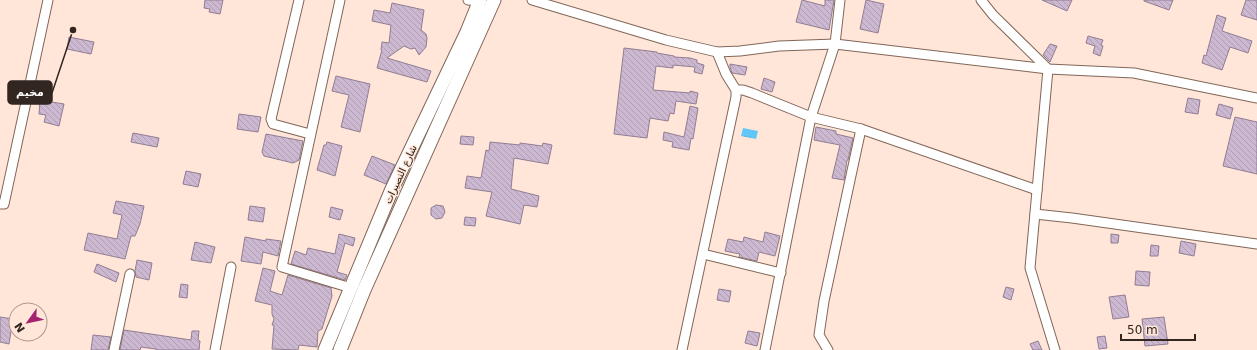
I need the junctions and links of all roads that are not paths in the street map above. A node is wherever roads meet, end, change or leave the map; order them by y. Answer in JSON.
{"nodes":[{"id":1,"x":48,"y":0,"type":"edge"},
{"id":2,"x":299,"y":0,"type":"edge"},
{"id":3,"x":340,"y":0,"type":"edge"},
{"id":4,"x":476,"y":0,"type":"edge"},
{"id":5,"x":494,"y":0,"type":"edge"},
{"id":6,"x":532,"y":0,"type":"edge"},
{"id":7,"x":840,"y":0,"type":"edge"},
{"id":8,"x":981,"y":0,"type":"edge"},
{"id":9,"x":835,"y":44,"type":"junction"},
{"id":10,"x":717,"y":52,"type":"junction"},
{"id":11,"x":1048,"y":69,"type":"junction"},
{"id":12,"x":736,"y":90,"type":"junction"},
{"id":13,"x":1257,"y":98,"type":"edge"},
{"id":14,"x":811,"y":117,"type":"junction"},
{"id":15,"x":861,"y":129,"type":"junction"},
{"id":16,"x":310,"y":134,"type":"junction"},
{"id":17,"x":1037,"y":190,"type":"junction"},
{"id":18,"x":0,"y":204,"type":"edge"},
{"id":19,"x":1035,"y":214,"type":"junction"},
{"id":20,"x":1257,"y":244,"type":"edge"},
{"id":21,"x":703,"y":254,"type":"junction"},
{"id":22,"x":231,"y":267,"type":"dead end"},
{"id":23,"x":781,"y":273,"type":"junction"},
{"id":24,"x":130,"y":274,"type":"dead end"},
{"id":25,"x":350,"y":288,"type":"junction"},
{"id":26,"x":114,"y":350,"type":"edge"},
{"id":27,"x":215,"y":350,"type":"edge"},
{"id":28,"x":325,"y":350,"type":"edge"},
{"id":29,"x":340,"y":350,"type":"edge"},
{"id":30,"x":682,"y":350,"type":"edge"},
{"id":31,"x":765,"y":350,"type":"edge"},
{"id":32,"x":828,"y":350,"type":"edge"},
{"id":33,"x":1055,"y":350,"type":"edge"}],
"edges":[{"from":1,"to":18,"type":"street"},
{"from":2,"to":16,"type":"street"},
{"from":3,"to":16,"type":"street"},
{"from":4,"to":25,"type":"main road","name":"شارع النصيرات"},
{"from":5,"to":29,"type":"main road","name":"شارع النصيرات"},
{"from":6,"to":10,"type":"street"},
{"from":7,"to":9,"type":"street"},
{"from":8,"to":11,"type":"street"},
{"from":9,"to":10,"type":"street"},
{"from":9,"to":11,"type":"street"},
{"from":9,"to":14,"type":"street"},
{"from":10,"to":12,"type":"street"},
{"from":11,"to":13,"type":"street"},
{"from":11,"to":17,"type":"street"},
{"from":12,"to":14,"type":"street"},
{"from":12,"to":21,"type":"street"},
{"from":14,"to":15,"type":"street"},
{"from":14,"to":23,"type":"street"},
{"from":15,"to":17,"type":"street"},
{"from":15,"to":32,"type":"street"},
{"from":16,"to":25,"type":"street"},
{"from":17,"to":19,"type":"street"},
{"from":19,"to":20,"type":"street"},
{"from":19,"to":33,"type":"street"},
{"from":21,"to":23,"type":"street"},
{"from":21,"to":30,"type":"street"},
{"from":22,"to":27,"type":"street"},
{"from":23,"to":31,"type":"street"},
{"from":24,"to":26,"type":"street"},
{"from":25,"to":28,"type":"main road","name":"شارع النصيرات"}]}
